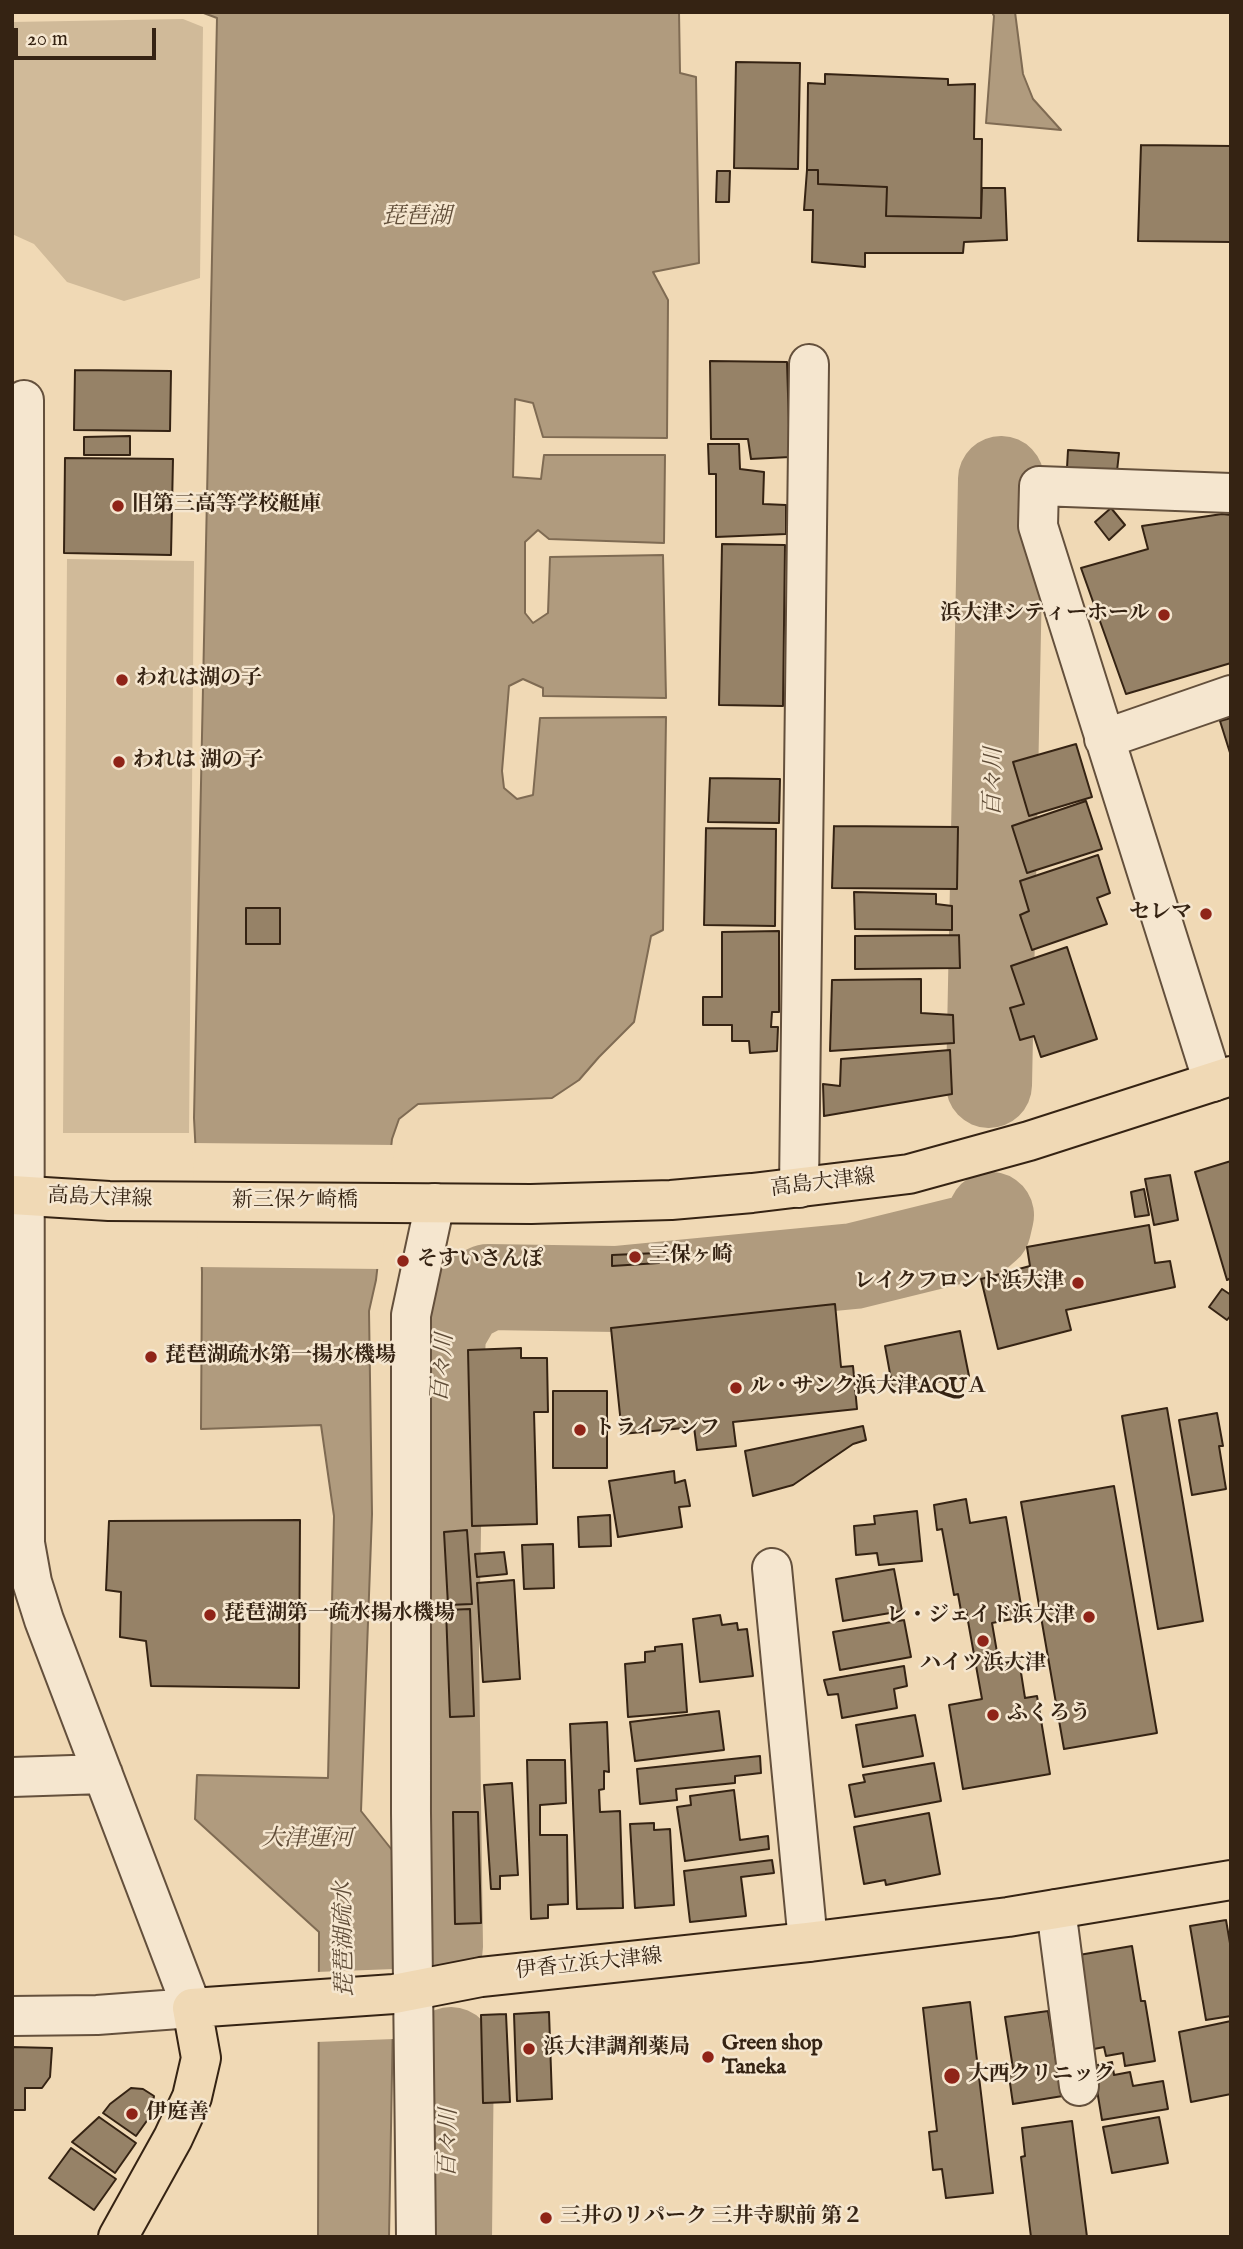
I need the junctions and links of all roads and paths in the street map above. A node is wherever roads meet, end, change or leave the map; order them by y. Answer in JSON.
{"nodes":[{"id":1,"x":809,"y":363,"type":"dead end"},
{"id":2,"x":24,"y":400,"type":"dead end"},
{"id":3,"x":1231,"y":493,"type":"edge"},
{"id":4,"x":1231,"y":695,"type":"edge"},
{"id":5,"x":1104,"y":739,"type":"junction"},
{"id":6,"x":1222,"y":1079,"type":"edge"},
{"id":7,"x":799,"y":1188,"type":"junction"},
{"id":8,"x":18,"y":1195,"type":"edge"},
{"id":9,"x":189,"y":1201,"type":"joint"},
{"id":10,"x":418,"y":1203,"type":"junction"},
{"id":11,"x":772,"y":1568,"type":"dead end"},
{"id":12,"x":103,"y":1774,"type":"junction"},
{"id":13,"x":12,"y":1777,"type":"edge"},
{"id":14,"x":1231,"y":1880,"type":"edge"},
{"id":15,"x":1056,"y":1909,"type":"junction"},
{"id":16,"x":808,"y":1942,"type":"junction"},
{"id":17,"x":404,"y":1992,"type":"junction"},
{"id":18,"x":192,"y":2008,"type":"junction"},
{"id":19,"x":12,"y":2016,"type":"edge"},
{"id":20,"x":1079,"y":2086,"type":"dead end"},
{"id":21,"x":118,"y":2237,"type":"edge"},
{"id":22,"x":416,"y":2237,"type":"edge"}],
"edges":[{"from":1,"to":7,"type":"street"},
{"from":2,"to":8,"type":"street"},
{"from":3,"to":5,"type":"street"},
{"from":4,"to":5,"type":"street"},
{"from":5,"to":6,"type":"street"},
{"from":6,"to":7,"type":"main road","name":"高島大津線"},
{"from":7,"to":10,"type":"main road","name":"高島大津線"},
{"from":8,"to":9,"type":"main road","name":"高島大津線"},
{"from":8,"to":12,"type":"street"},
{"from":9,"to":10,"type":"main road","name":"新三保ケ崎橋"},
{"from":10,"to":17,"type":"street"},
{"from":11,"to":16,"type":"street"},
{"from":12,"to":13,"type":"street"},
{"from":12,"to":18,"type":"street"},
{"from":14,"to":15,"type":"main road","name":"伊香立浜大津線"},
{"from":15,"to":16,"type":"main road","name":"伊香立浜大津線"},
{"from":15,"to":20,"type":"street"},
{"from":16,"to":17,"type":"main road","name":"伊香立浜大津線"},
{"from":17,"to":18,"type":"main road","name":"伊香立浜大津線"},
{"from":17,"to":22,"type":"street"},
{"from":18,"to":19,"type":"street"},
{"from":18,"to":21,"type":"main road"}]}
